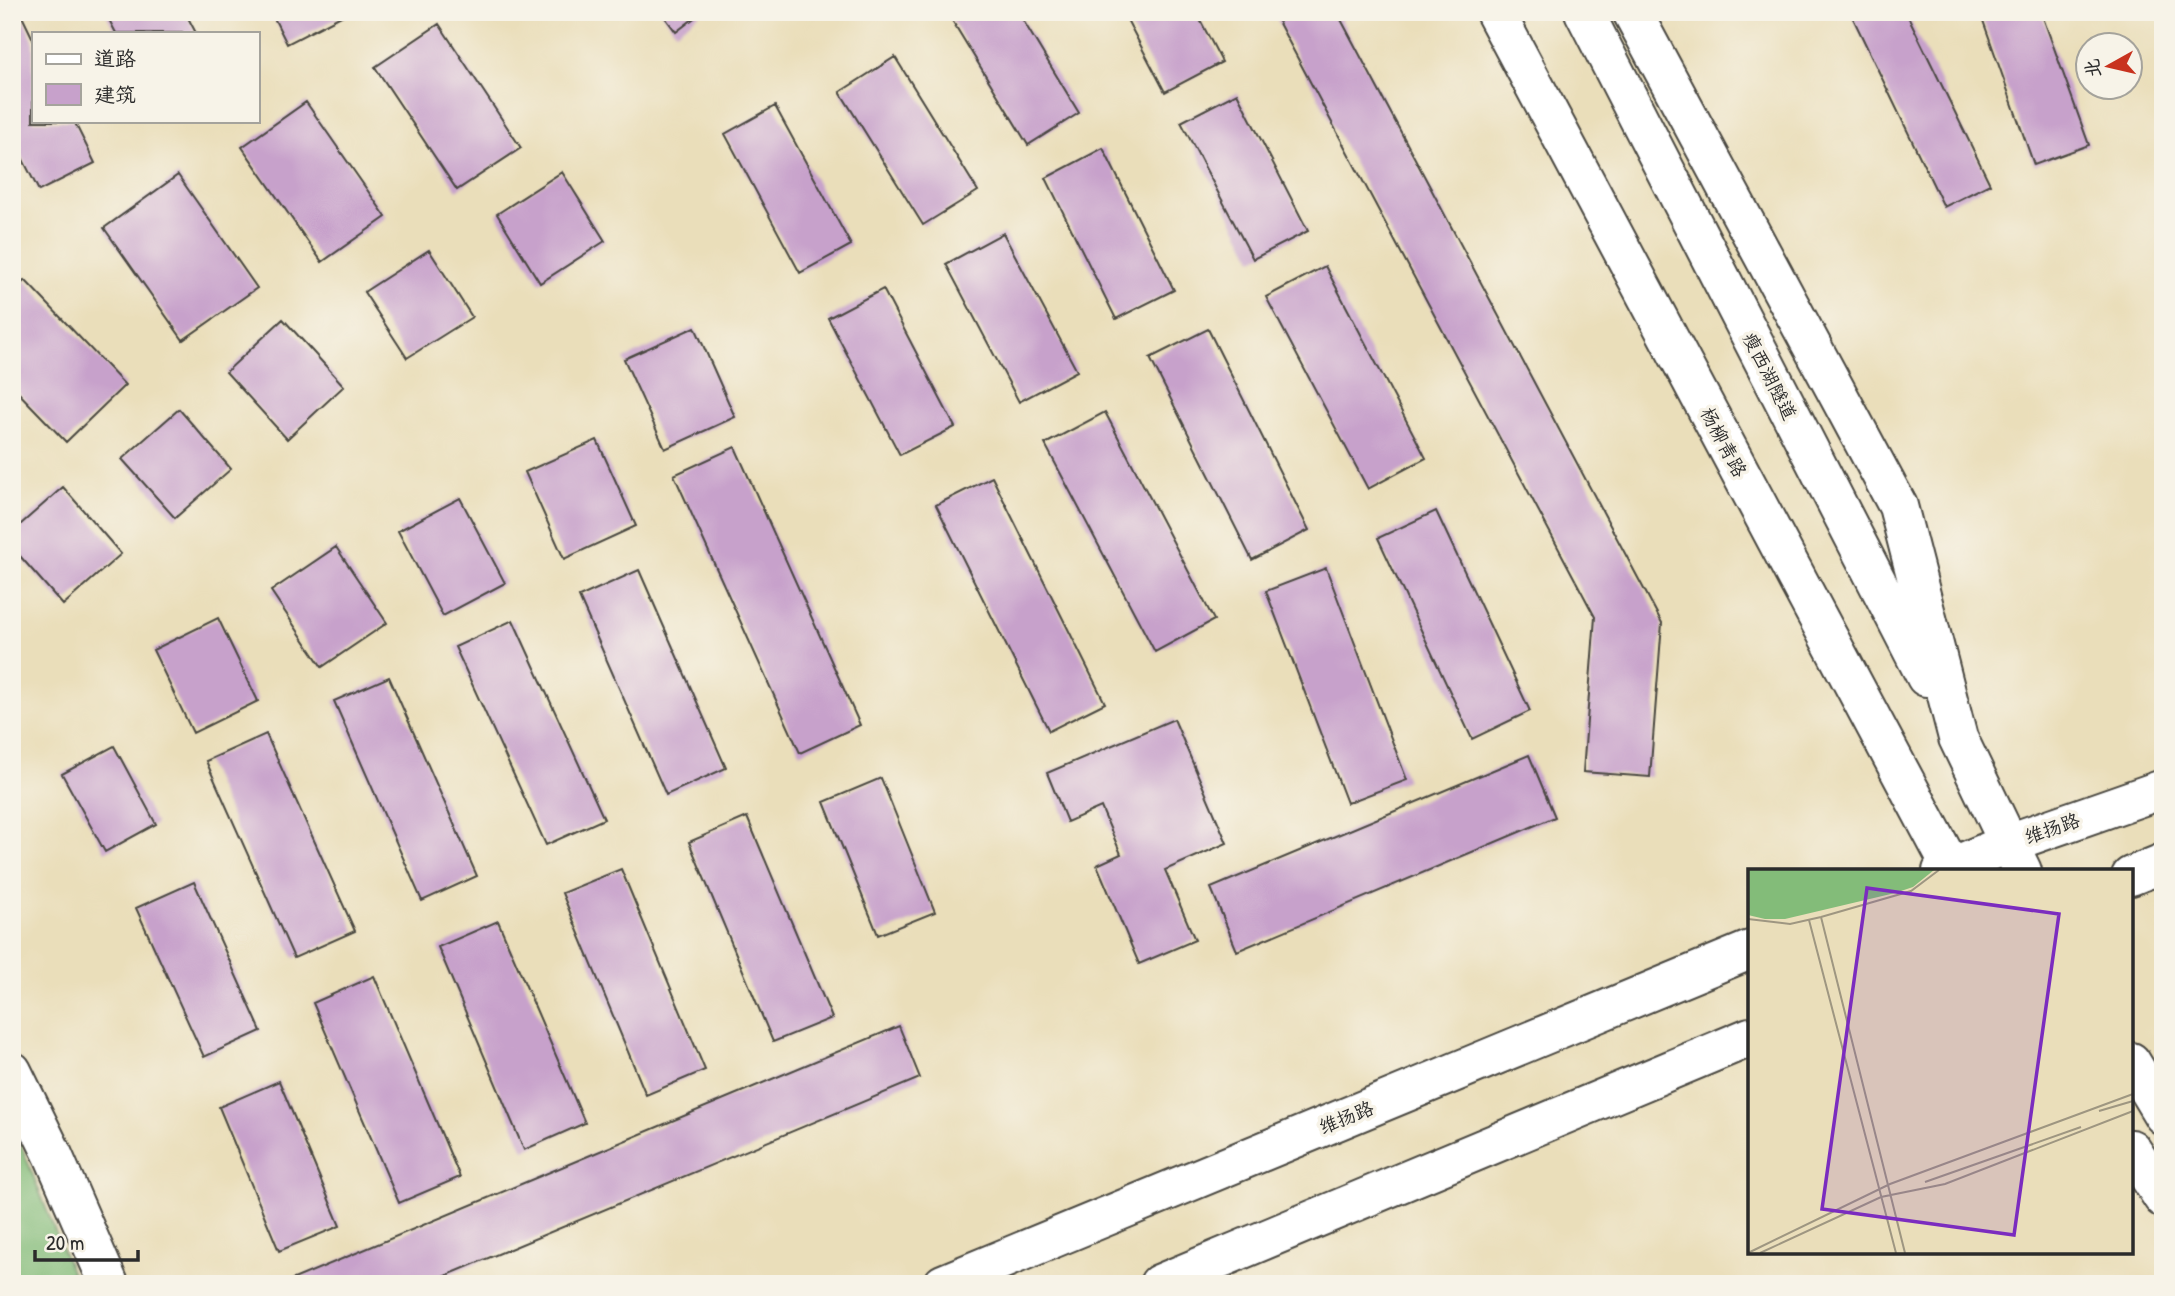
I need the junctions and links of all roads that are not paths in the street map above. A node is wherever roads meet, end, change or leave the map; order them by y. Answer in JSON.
{"nodes":[{"id":1,"x":1495,"y":12,"type":"edge"},
{"id":2,"x":1584,"y":12,"type":"edge"},
{"id":3,"x":1632,"y":12,"type":"edge"},
{"id":4,"x":1958,"y":738,"type":"junction"},
{"id":5,"x":2163,"y":789,"type":"edge"},
{"id":6,"x":2015,"y":857,"type":"edge"},
{"id":7,"x":2163,"y":863,"type":"edge"},
{"id":8,"x":1947,"y":869,"type":"edge"},
{"id":9,"x":1953,"y":869,"type":"edge"},
{"id":10,"x":2133,"y":875,"type":"edge"},
{"id":11,"x":1748,"y":951,"type":"edge"},
{"id":12,"x":1748,"y":1038,"type":"edge"},
{"id":13,"x":2133,"y":1065,"type":"edge"},
{"id":14,"x":12,"y":1071,"type":"edge"},
{"id":15,"x":2163,"y":1115,"type":"edge"},
{"id":16,"x":2133,"y":1152,"type":"edge"},
{"id":17,"x":2163,"y":1198,"type":"edge"},
{"id":18,"x":109,"y":1284,"type":"edge"},
{"id":19,"x":943,"y":1284,"type":"edge"},
{"id":20,"x":1159,"y":1284,"type":"edge"}],
"edges":[{"from":1,"to":8,"type":"main road","name":"杨柳青路"},
{"from":2,"to":4,"type":"main road","name":"瘦西湖隧道"},
{"from":3,"to":4,"type":"main road"},
{"from":4,"to":6,"type":"main road"},
{"from":5,"to":6,"type":"main road","name":"维扬路"},
{"from":6,"to":9,"type":"main road","name":"维扬路"},
{"from":7,"to":10,"type":"main road"},
{"from":11,"to":19,"type":"main road","name":"维扬路"},
{"from":12,"to":20,"type":"main road"},
{"from":13,"to":15,"type":"main road"},
{"from":14,"to":18,"type":"main road"},
{"from":16,"to":17,"type":"main road"}]}
